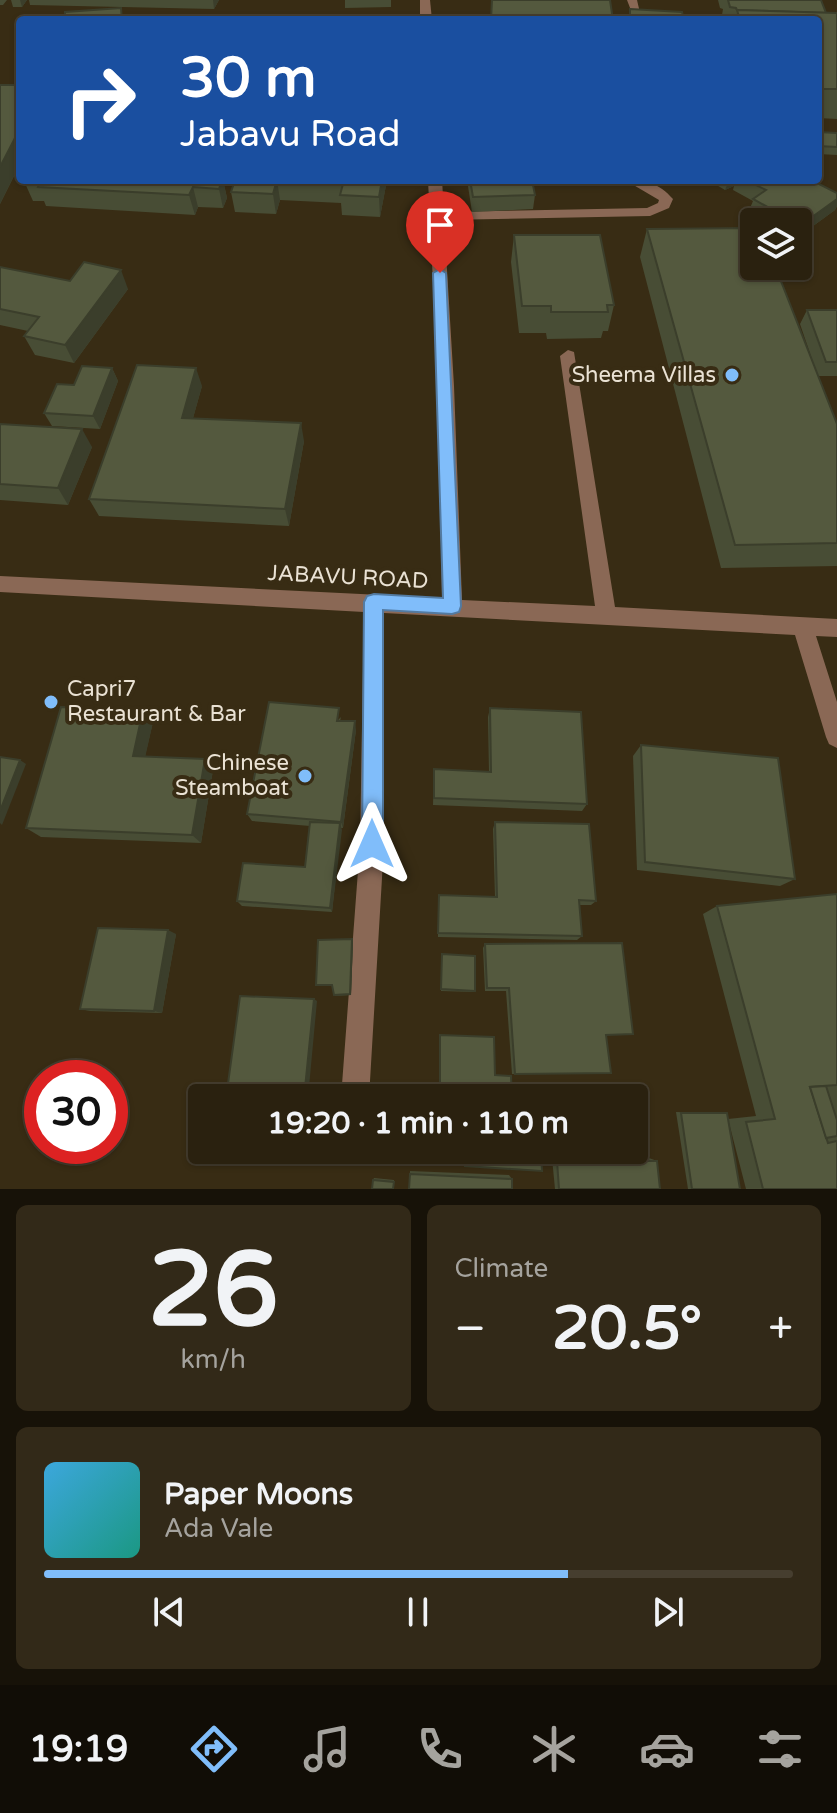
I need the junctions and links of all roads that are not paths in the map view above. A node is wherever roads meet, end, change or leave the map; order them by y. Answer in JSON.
{"nodes":[{"id":1,"x":435,"y":184,"type":"edge"},
{"id":2,"x":641,"y":184,"type":"edge"},
{"id":3,"x":437,"y":216,"type":"junction"},
{"id":4,"x":568,"y":356,"type":"dead end"},
{"id":5,"x":0,"y":584,"type":"edge"},
{"id":6,"x":374,"y":602,"type":"junction"},
{"id":7,"x":452,"y":606,"type":"junction"},
{"id":8,"x":606,"y":614,"type":"junction"},
{"id":9,"x":803,"y":626,"type":"junction"},
{"id":10,"x":837,"y":628,"type":"edge"},
{"id":11,"x":837,"y":737,"type":"edge"},
{"id":12,"x":356,"y":1084,"type":"edge"}],
"edges":[{"from":1,"to":3,"type":"street"},
{"from":2,"to":3,"type":"street"},
{"from":3,"to":7,"type":"street"},
{"from":4,"to":8,"type":"street"},
{"from":5,"to":6,"type":"street","name":"JABAVU ROAD"},
{"from":6,"to":7,"type":"street","name":"JABAVU ROAD"},
{"from":6,"to":12,"type":"street"},
{"from":7,"to":8,"type":"street","name":"JABAVU ROAD"},
{"from":8,"to":9,"type":"street","name":"JABAVU ROAD"},
{"from":9,"to":10,"type":"street","name":"JABAVU ROAD"},
{"from":9,"to":11,"type":"street"}]}
